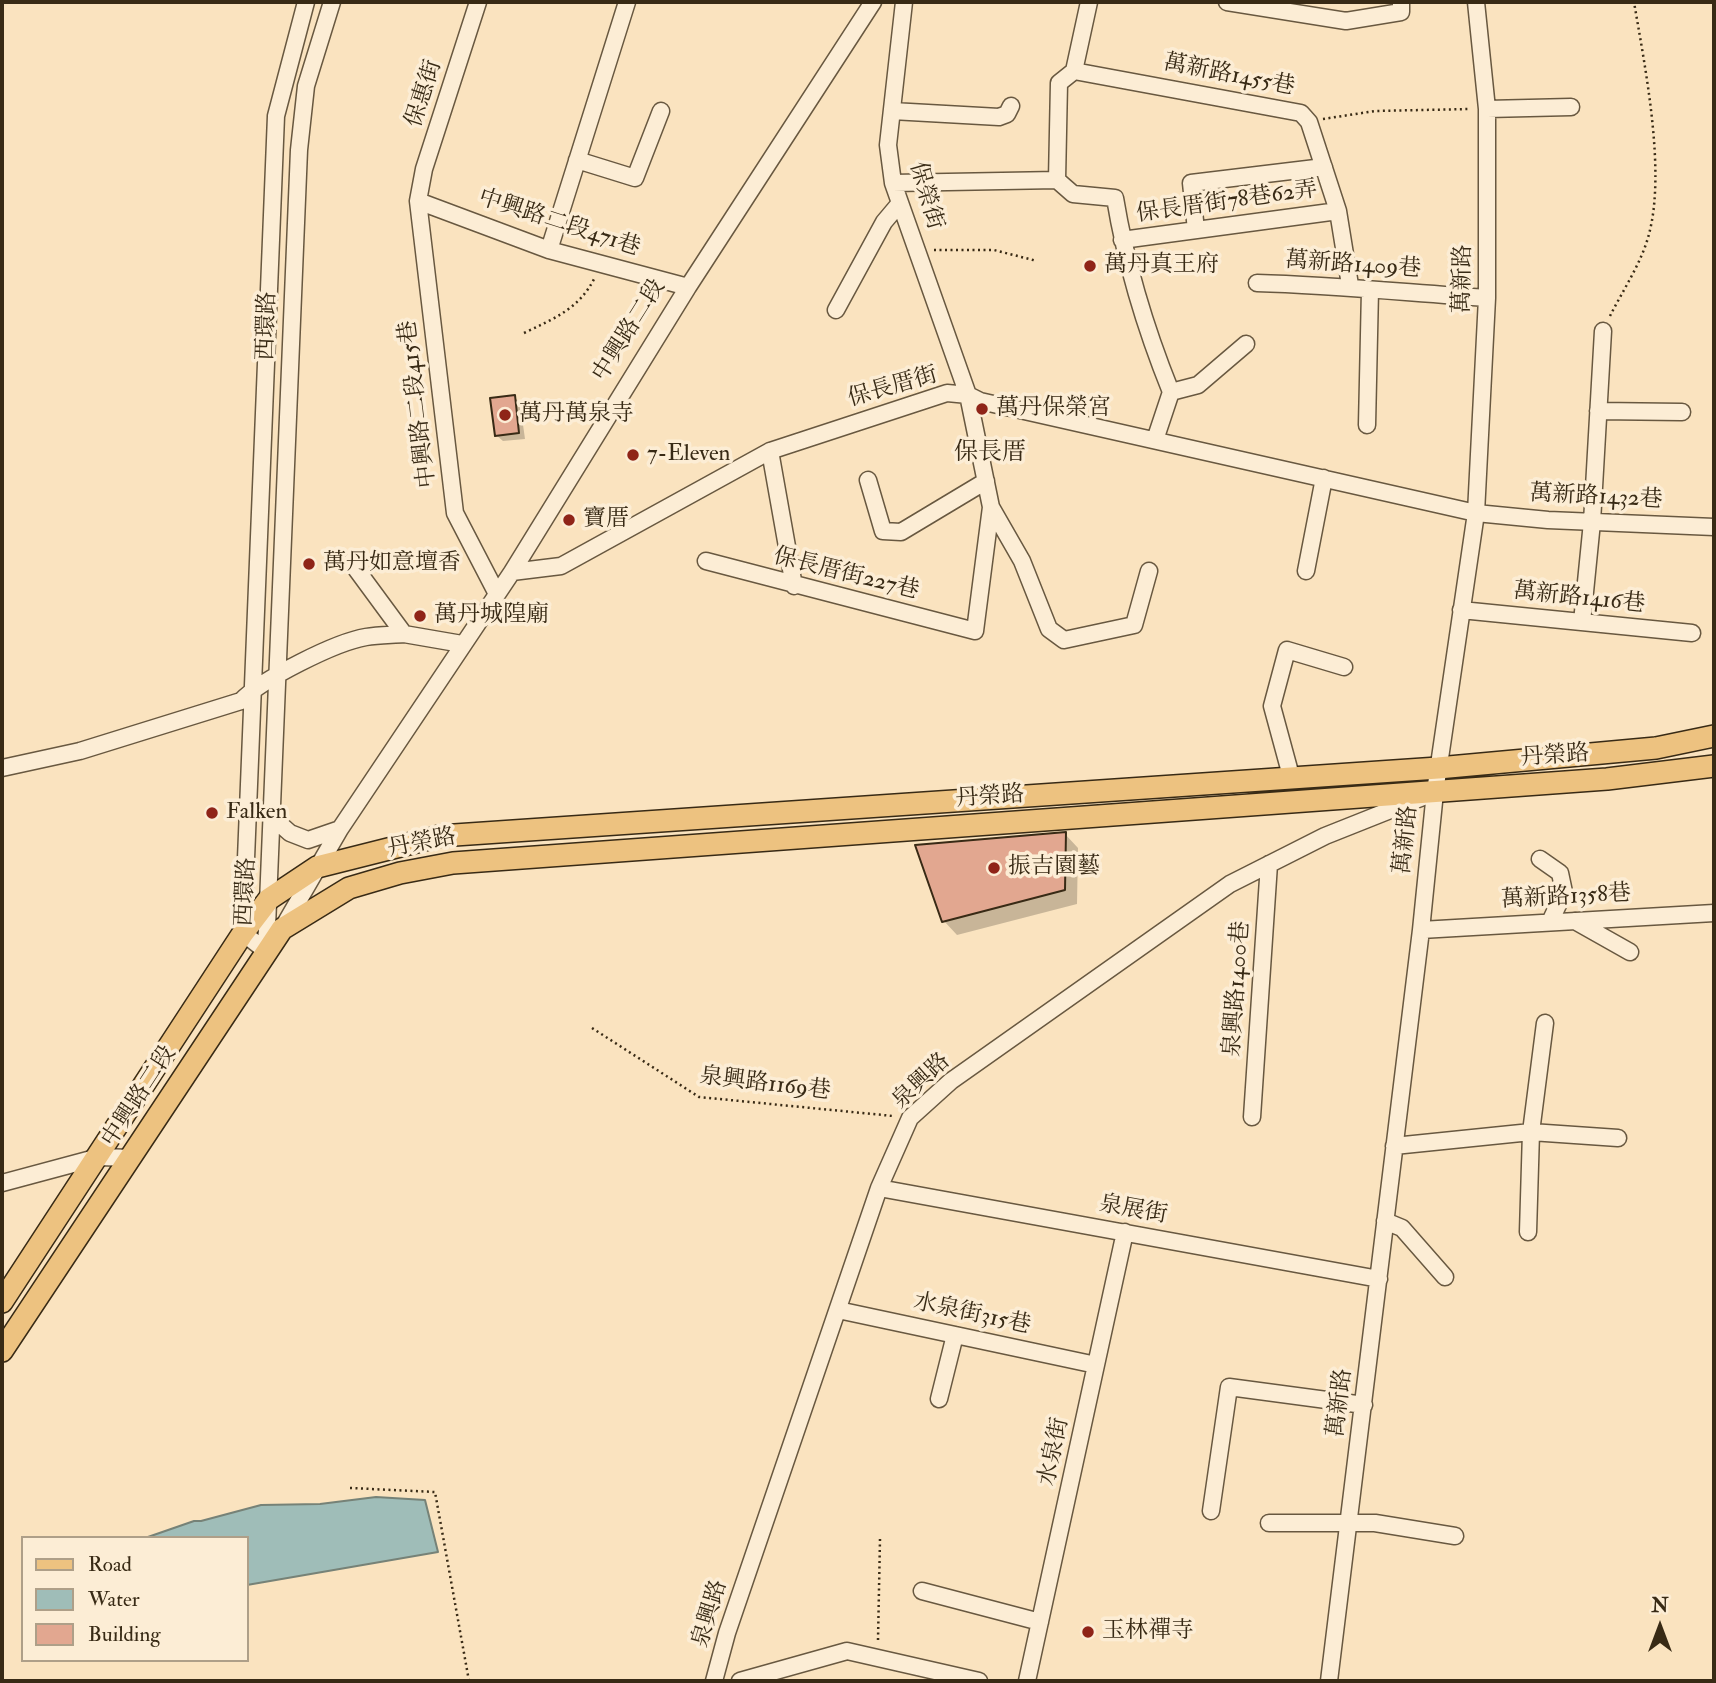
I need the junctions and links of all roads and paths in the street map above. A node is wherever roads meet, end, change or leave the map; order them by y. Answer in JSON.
{"nodes":[{"id":1,"x":306,"y":2,"type":"edge"},
{"id":2,"x":332,"y":2,"type":"edge"},
{"id":3,"x":478,"y":2,"type":"edge"},
{"id":4,"x":627,"y":2,"type":"edge"},
{"id":5,"x":873,"y":2,"type":"edge"},
{"id":6,"x":904,"y":2,"type":"edge"},
{"id":7,"x":1089,"y":2,"type":"edge"},
{"id":8,"x":1227,"y":2,"type":"edge"},
{"id":9,"x":1401,"y":2,"type":"edge"},
{"id":10,"x":1476,"y":2,"type":"edge"},
{"id":11,"x":1634,"y":2,"type":"edge"},
{"id":12,"x":1074,"y":71,"type":"junction"},
{"id":13,"x":1011,"y":106,"type":"dead end"},
{"id":14,"x":1571,"y":107,"type":"dead end"},
{"id":15,"x":1487,"y":109,"type":"junction"},
{"id":16,"x":661,"y":111,"type":"dead end"},
{"id":17,"x":892,"y":111,"type":"junction"},
{"id":18,"x":1309,"y":122,"type":"junction"},
{"id":19,"x":577,"y":160,"type":"junction"},
{"id":20,"x":1324,"y":167,"type":"junction"},
{"id":21,"x":1057,"y":180,"type":"junction"},
{"id":22,"x":893,"y":183,"type":"junction"},
{"id":23,"x":418,"y":201,"type":"junction"},
{"id":24,"x":900,"y":203,"type":"junction"},
{"id":25,"x":1338,"y":211,"type":"junction"},
{"id":26,"x":1196,"y":230,"type":"junction"},
{"id":27,"x":1122,"y":240,"type":"junction"},
{"id":28,"x":549,"y":250,"type":"junction"},
{"id":29,"x":917,"y":250,"type":"junction"},
{"id":30,"x":1037,"y":261,"type":"dead end"},
{"id":31,"x":601,"y":264,"type":"junction"},
{"id":32,"x":1257,"y":283,"type":"dead end"},
{"id":33,"x":1350,"y":285,"type":"junction"},
{"id":34,"x":688,"y":287,"type":"junction"},
{"id":35,"x":1370,"y":290,"type":"junction"},
{"id":36,"x":1487,"y":298,"type":"junction"},
{"id":37,"x":836,"y":310,"type":"dead end"},
{"id":38,"x":1603,"y":331,"type":"joint"},
{"id":39,"x":524,"y":333,"type":"dead end"},
{"id":40,"x":1246,"y":344,"type":"dead end"},
{"id":41,"x":1171,"y":392,"type":"junction"},
{"id":42,"x":968,"y":395,"type":"junction"},
{"id":43,"x":1598,"y":411,"type":"junction"},
{"id":44,"x":1682,"y":412,"type":"dead end"},
{"id":45,"x":1367,"y":425,"type":"dead end"},
{"id":46,"x":1155,"y":440,"type":"junction"},
{"id":47,"x":770,"y":451,"type":"junction"},
{"id":48,"x":1324,"y":478,"type":"junction"},
{"id":49,"x":868,"y":480,"type":"dead end"},
{"id":50,"x":986,"y":481,"type":"junction"},
{"id":51,"x":991,"y":506,"type":"junction"},
{"id":52,"x":1476,"y":513,"type":"junction"},
{"id":53,"x":1592,"y":522,"type":"junction"},
{"id":54,"x":1714,"y":527,"type":"edge"},
{"id":55,"x":706,"y":561,"type":"dead end"},
{"id":56,"x":351,"y":562,"type":"dead end"},
{"id":57,"x":1149,"y":571,"type":"dead end"},
{"id":58,"x":1306,"y":571,"type":"dead end"},
{"id":59,"x":512,"y":572,"type":"junction"},
{"id":60,"x":794,"y":586,"type":"junction"},
{"id":61,"x":496,"y":592,"type":"junction"},
{"id":62,"x":1461,"y":610,"type":"junction"},
{"id":63,"x":1582,"y":622,"type":"junction"},
{"id":64,"x":1692,"y":633,"type":"dead end"},
{"id":65,"x":404,"y":634,"type":"junction"},
{"id":66,"x":461,"y":644,"type":"junction"},
{"id":67,"x":1344,"y":667,"type":"dead end"},
{"id":68,"x":277,"y":674,"type":"junction"},
{"id":69,"x":254,"y":688,"type":"junction"},
{"id":70,"x":1714,"y":736,"type":"edge"},
{"id":71,"x":1714,"y":766,"type":"edge"},
{"id":72,"x":2,"y":768,"type":"edge"},
{"id":73,"x":1438,"y":768,"type":"junction"},
{"id":74,"x":1291,"y":776,"type":"junction"},
{"id":75,"x":1435,"y":792,"type":"junction"},
{"id":76,"x":852,"y":810,"type":"junction"},
{"id":77,"x":272,"y":817,"type":"junction"},
{"id":78,"x":340,"y":829,"type":"junction"},
{"id":79,"x":855,"y":834,"type":"junction"},
{"id":80,"x":1540,"y":859,"type":"dead end"},
{"id":81,"x":1269,"y":864,"type":"junction"},
{"id":82,"x":317,"y":867,"type":"junction"},
{"id":83,"x":269,"y":900,"type":"junction"},
{"id":84,"x":1714,"y":912,"type":"edge"},
{"id":85,"x":1575,"y":921,"type":"junction"},
{"id":86,"x":1550,"y":922,"type":"junction"},
{"id":87,"x":282,"y":929,"type":"junction"},
{"id":88,"x":1421,"y":930,"type":"junction"},
{"id":89,"x":243,"y":933,"type":"junction"},
{"id":90,"x":266,"y":951,"type":"junction"},
{"id":91,"x":1629,"y":952,"type":"dead end"},
{"id":92,"x":1545,"y":1023,"type":"dead end"},
{"id":93,"x":592,"y":1028,"type":"dead end"},
{"id":94,"x":1252,"y":1117,"type":"dead end"},
{"id":95,"x":910,"y":1118,"type":"junction"},
{"id":96,"x":1531,"y":1132,"type":"junction"},
{"id":97,"x":1618,"y":1138,"type":"dead end"},
{"id":98,"x":1394,"y":1146,"type":"junction"},
{"id":99,"x":99,"y":1157,"type":"junction"},
{"id":100,"x":132,"y":1158,"type":"junction"},
{"id":101,"x":2,"y":1183,"type":"edge"},
{"id":102,"x":879,"y":1188,"type":"junction"},
{"id":103,"x":1385,"y":1222,"type":"junction"},
{"id":104,"x":1125,"y":1232,"type":"junction"},
{"id":105,"x":1528,"y":1232,"type":"dead end"},
{"id":106,"x":1445,"y":1276,"type":"dead end"},
{"id":107,"x":1379,"y":1279,"type":"junction"},
{"id":108,"x":2,"y":1302,"type":"edge"},
{"id":109,"x":838,"y":1310,"type":"junction"},
{"id":110,"x":955,"y":1335,"type":"junction"},
{"id":111,"x":2,"y":1351,"type":"edge"},
{"id":112,"x":1096,"y":1365,"type":"junction"},
{"id":113,"x":939,"y":1399,"type":"dead end"},
{"id":114,"x":1364,"y":1405,"type":"junction"},
{"id":115,"x":350,"y":1488,"type":"dead end"},
{"id":116,"x":1211,"y":1511,"type":"dead end"},
{"id":117,"x":1269,"y":1523,"type":"dead end"},
{"id":118,"x":1349,"y":1524,"type":"junction"},
{"id":119,"x":1455,"y":1536,"type":"dead end"},
{"id":120,"x":880,"y":1539,"type":"dead end"},
{"id":121,"x":922,"y":1591,"type":"dead end"},
{"id":122,"x":1040,"y":1622,"type":"junction"},
{"id":123,"x":877,"y":1657,"type":"junction"},
{"id":124,"x":469,"y":1681,"type":"edge"},
{"id":125,"x":715,"y":1681,"type":"edge"},
{"id":126,"x":740,"y":1681,"type":"edge"},
{"id":127,"x":979,"y":1681,"type":"edge"},
{"id":128,"x":1027,"y":1681,"type":"edge"},
{"id":129,"x":1329,"y":1681,"type":"edge"}],
"edges":[{"from":1,"to":69,"type":"street","name":"西環路"},
{"from":2,"to":68,"type":"street","name":"西環路"},
{"from":3,"to":23,"type":"street","name":"保惠街"},
{"from":4,"to":19,"type":"street"},
{"from":5,"to":34,"type":"street","name":"中興路二段"},
{"from":6,"to":17,"type":"street","name":"保榮街"},
{"from":7,"to":12,"type":"street"},
{"from":8,"to":9,"type":"street"},
{"from":10,"to":15,"type":"street","name":"萬新路"},
{"from":11,"to":38,"type":"path"},
{"from":12,"to":18,"type":"street","name":"萬新路1455巷"},
{"from":12,"to":21,"type":"street"},
{"from":13,"to":17,"type":"street"},
{"from":14,"to":15,"type":"street"},
{"from":15,"to":18,"type":"path","name":"萬新路1455巷"},
{"from":15,"to":36,"type":"street","name":"萬新路"},
{"from":16,"to":19,"type":"street"},
{"from":17,"to":22,"type":"street","name":"保榮街"},
{"from":18,"to":20,"type":"street"},
{"from":19,"to":28,"type":"street"},
{"from":20,"to":25,"type":"street"},
{"from":20,"to":26,"type":"street"},
{"from":21,"to":22,"type":"street"},
{"from":21,"to":27,"type":"street"},
{"from":22,"to":24,"type":"street","name":"保榮街"},
{"from":23,"to":28,"type":"street","name":"中興路二段471巷"},
{"from":23,"to":61,"type":"street","name":"中興路二段415巷"},
{"from":24,"to":29,"type":"street","name":"保榮街"},
{"from":24,"to":37,"type":"street"},
{"from":25,"to":26,"type":"street","name":"保長厝街78巷62弄"},
{"from":25,"to":33,"type":"street"},
{"from":26,"to":27,"type":"street","name":"保長厝街78巷62弄"},
{"from":27,"to":41,"type":"street"},
{"from":28,"to":31,"type":"street","name":"中興路二段471巷"},
{"from":29,"to":30,"type":"path"},
{"from":29,"to":42,"type":"street","name":"保榮街"},
{"from":31,"to":34,"type":"street","name":"中興路二段471巷"},
{"from":31,"to":39,"type":"path"},
{"from":32,"to":33,"type":"street","name":"萬新路1409巷"},
{"from":33,"to":35,"type":"street","name":"萬新路1409巷"},
{"from":34,"to":59,"type":"street","name":"中興路二段"},
{"from":35,"to":36,"type":"street","name":"萬新路1409巷"},
{"from":35,"to":45,"type":"street"},
{"from":36,"to":52,"type":"street","name":"萬新路"},
{"from":38,"to":43,"type":"street"},
{"from":40,"to":41,"type":"street"},
{"from":41,"to":46,"type":"street"},
{"from":42,"to":46,"type":"street","name":"保長厝街"},
{"from":42,"to":47,"type":"street","name":"保長厝街"},
{"from":42,"to":50,"type":"street","name":"保榮街"},
{"from":43,"to":44,"type":"street"},
{"from":43,"to":53,"type":"street"},
{"from":46,"to":48,"type":"street","name":"保長厝街"},
{"from":47,"to":59,"type":"street","name":"保長厝街"},
{"from":47,"to":60,"type":"street"},
{"from":48,"to":52,"type":"street","name":"保長厝街"},
{"from":48,"to":58,"type":"street"},
{"from":49,"to":50,"type":"street"},
{"from":50,"to":51,"type":"street","name":"保榮街"},
{"from":51,"to":57,"type":"street"},
{"from":51,"to":60,"type":"street","name":"保長厝街227巷"},
{"from":52,"to":53,"type":"street","name":"萬新路1432巷"},
{"from":52,"to":62,"type":"street","name":"萬新路"},
{"from":53,"to":54,"type":"street","name":"萬新路1432巷"},
{"from":53,"to":63,"type":"street"},
{"from":55,"to":60,"type":"street","name":"保長厝街227巷"},
{"from":56,"to":65,"type":"street"},
{"from":59,"to":61,"type":"street","name":"中興路二段"},
{"from":61,"to":66,"type":"street","name":"中興路二段"},
{"from":62,"to":63,"type":"street","name":"萬新路1416巷"},
{"from":62,"to":73,"type":"street","name":"萬新路"},
{"from":63,"to":64,"type":"street","name":"萬新路1416巷"},
{"from":65,"to":66,"type":"street"},
{"from":65,"to":68,"type":"street"},
{"from":66,"to":78,"type":"street","name":"中興路二段"},
{"from":67,"to":74,"type":"street"},
{"from":68,"to":69,"type":"street"},
{"from":68,"to":77,"type":"street","name":"西環路"},
{"from":69,"to":72,"type":"street"},
{"from":69,"to":89,"type":"street","name":"西環路"},
{"from":70,"to":73,"type":"main road","name":"丹榮路"},
{"from":71,"to":75,"type":"main road","name":"丹榮路"},
{"from":73,"to":74,"type":"main road","name":"丹榮路"},
{"from":73,"to":75,"type":"street","name":"萬新路"},
{"from":74,"to":76,"type":"main road","name":"丹榮路"},
{"from":75,"to":79,"type":"main road","name":"丹榮路"},
{"from":75,"to":81,"type":"street","name":"泉興路"},
{"from":75,"to":88,"type":"street","name":"萬新路"},
{"from":76,"to":79,"type":"main road"},
{"from":76,"to":82,"type":"main road","name":"丹榮路"},
{"from":77,"to":78,"type":"street"},
{"from":77,"to":83,"type":"street","name":"西環路"},
{"from":78,"to":82,"type":"street","name":"中興路二段"},
{"from":79,"to":87,"type":"main road","name":"丹榮路"},
{"from":80,"to":86,"type":"street"},
{"from":81,"to":94,"type":"street","name":"泉興路1400巷"},
{"from":81,"to":95,"type":"street","name":"泉興路"},
{"from":82,"to":83,"type":"main road","name":"中興路二段"},
{"from":82,"to":87,"type":"street","name":"中興路二段"},
{"from":83,"to":89,"type":"main road","name":"中興路二段"},
{"from":83,"to":90,"type":"street","name":"西環路"},
{"from":84,"to":85,"type":"street","name":"萬新路1358巷"},
{"from":85,"to":86,"type":"street","name":"萬新路1358巷"},
{"from":85,"to":91,"type":"street"},
{"from":86,"to":88,"type":"street","name":"萬新路1358巷"},
{"from":87,"to":90,"type":"main road","name":"中興路二段"},
{"from":88,"to":98,"type":"street","name":"萬新路"},
{"from":89,"to":90,"type":"street","name":"西環路"},
{"from":89,"to":99,"type":"main road","name":"中興路二段"},
{"from":90,"to":100,"type":"main road","name":"中興路二段"},
{"from":92,"to":96,"type":"street"},
{"from":93,"to":95,"type":"path","name":"泉興路1169巷"},
{"from":95,"to":102,"type":"street","name":"泉興路"},
{"from":96,"to":97,"type":"street"},
{"from":96,"to":98,"type":"street"},
{"from":96,"to":105,"type":"street"},
{"from":98,"to":103,"type":"street","name":"萬新路"},
{"from":99,"to":100,"type":"street"},
{"from":99,"to":101,"type":"street"},
{"from":99,"to":108,"type":"main road","name":"中興路二段"},
{"from":100,"to":111,"type":"main road","name":"中興路二段"},
{"from":102,"to":104,"type":"street","name":"泉展街"},
{"from":102,"to":109,"type":"street","name":"泉興路"},
{"from":103,"to":106,"type":"street"},
{"from":103,"to":107,"type":"street","name":"萬新路"},
{"from":104,"to":107,"type":"street","name":"泉展街"},
{"from":104,"to":112,"type":"street","name":"水泉街"},
{"from":107,"to":114,"type":"street","name":"萬新路"},
{"from":109,"to":110,"type":"street","name":"水泉街315巷"},
{"from":109,"to":125,"type":"street","name":"泉興路"},
{"from":110,"to":112,"type":"street","name":"水泉街315巷"},
{"from":110,"to":113,"type":"street"},
{"from":112,"to":122,"type":"street","name":"水泉街"},
{"from":114,"to":116,"type":"street"},
{"from":114,"to":118,"type":"street","name":"萬新路"},
{"from":115,"to":124,"type":"path"},
{"from":117,"to":118,"type":"street"},
{"from":118,"to":119,"type":"street"},
{"from":118,"to":129,"type":"street","name":"萬新路"},
{"from":120,"to":123,"type":"path"},
{"from":121,"to":122,"type":"street"},
{"from":122,"to":128,"type":"street","name":"水泉街"},
{"from":123,"to":126,"type":"street"},
{"from":123,"to":127,"type":"street"}]}
